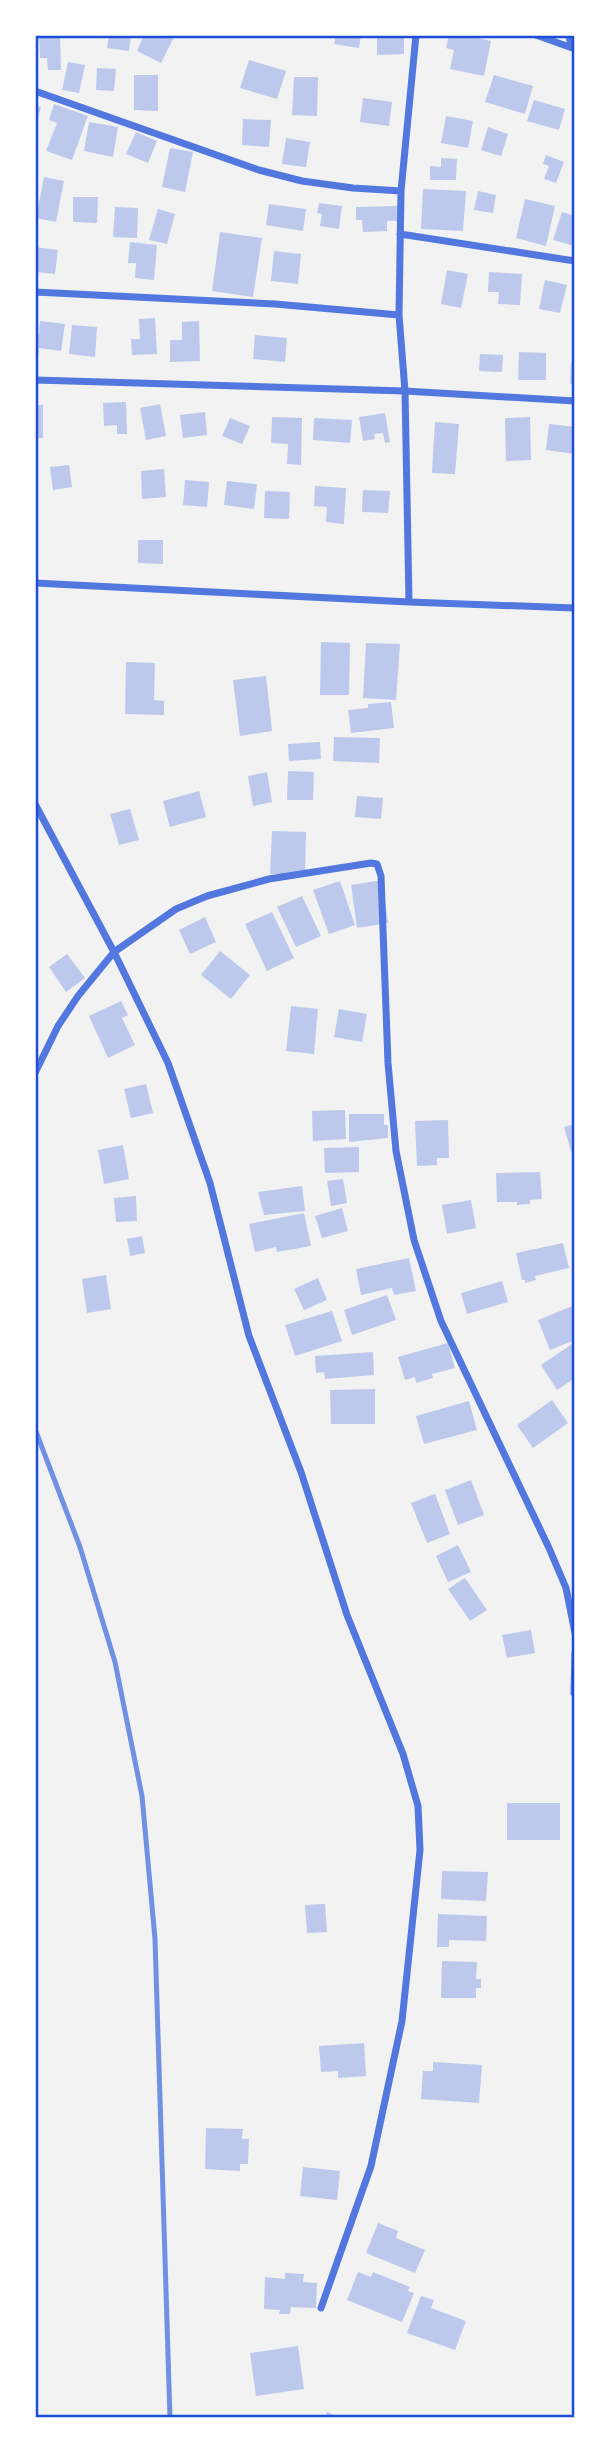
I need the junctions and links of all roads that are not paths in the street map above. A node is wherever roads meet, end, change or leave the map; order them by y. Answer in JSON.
{"nodes":[{"id":1,"x":416,"y":35,"type":"edge"},
{"id":2,"x":536,"y":35,"type":"edge"},
{"id":3,"x":569,"y":35,"type":"edge"},
{"id":4,"x":573,"y":48,"type":"edge"},
{"id":5,"x":35,"y":91,"type":"edge"},
{"id":6,"x":401,"y":191,"type":"junction"},
{"id":7,"x":400,"y":234,"type":"junction"},
{"id":8,"x":575,"y":261,"type":"edge"},
{"id":9,"x":35,"y":292,"type":"edge"},
{"id":10,"x":399,"y":315,"type":"junction"},
{"id":11,"x":35,"y":380,"type":"edge"},
{"id":12,"x":405,"y":391,"type":"junction"},
{"id":13,"x":575,"y":401,"type":"edge"},
{"id":14,"x":35,"y":583,"type":"edge"},
{"id":15,"x":409,"y":602,"type":"junction"},
{"id":16,"x":575,"y":608,"type":"edge"},
{"id":17,"x":35,"y":804,"type":"edge"},
{"id":18,"x":114,"y":952,"type":"junction"},
{"id":19,"x":35,"y":1073,"type":"edge"},
{"id":20,"x":575,"y":1633,"type":"edge"},
{"id":21,"x":575,"y":1653,"type":"edge"},
{"id":22,"x":574,"y":1693,"type":"edge"},
{"id":23,"x":321,"y":2308,"type":"dead end"}],
"edges":[{"from":1,"to":6,"type":"street"},
{"from":2,"to":4,"type":"street"},
{"from":3,"to":4,"type":"street"},
{"from":5,"to":6,"type":"street"},
{"from":6,"to":7,"type":"street"},
{"from":7,"to":8,"type":"street"},
{"from":7,"to":10,"type":"street"},
{"from":9,"to":10,"type":"street"},
{"from":10,"to":12,"type":"street"},
{"from":11,"to":12,"type":"street"},
{"from":12,"to":13,"type":"street"},
{"from":12,"to":15,"type":"street"},
{"from":14,"to":15,"type":"street"},
{"from":15,"to":16,"type":"street"},
{"from":17,"to":18,"type":"street"},
{"from":18,"to":19,"type":"street"},
{"from":18,"to":20,"type":"street"},
{"from":18,"to":23,"type":"street"},
{"from":21,"to":22,"type":"street"}]}
